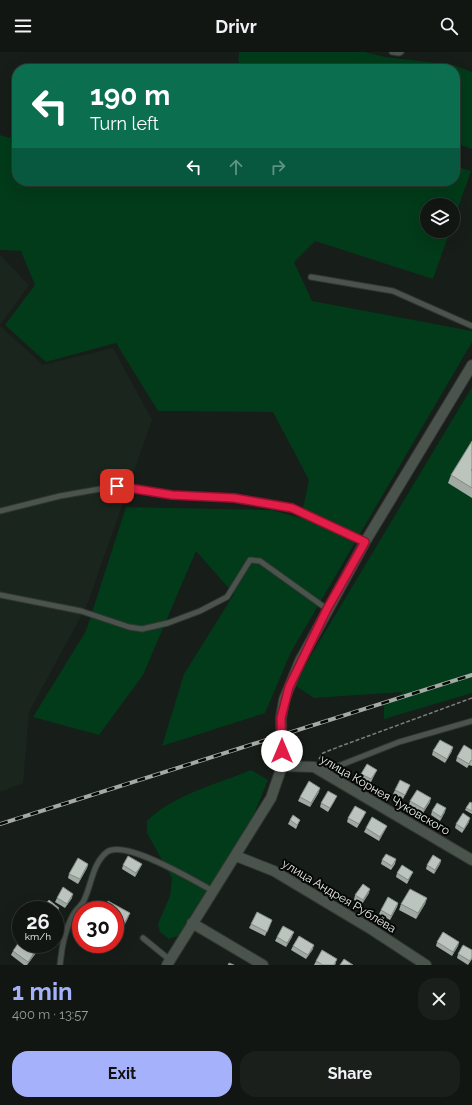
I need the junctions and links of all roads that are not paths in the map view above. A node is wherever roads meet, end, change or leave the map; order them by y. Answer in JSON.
{"nodes":[{"id":1,"x":392,"y":52,"type":"edge"},
{"id":2,"x":401,"y":52,"type":"edge"},
{"id":3,"x":311,"y":276,"type":"dead end"},
{"id":4,"x":472,"y":326,"type":"edge"},
{"id":5,"x":472,"y":365,"type":"edge"},
{"id":6,"x":0,"y":511,"type":"edge"},
{"id":7,"x":365,"y":542,"type":"junction"},
{"id":8,"x":0,"y":595,"type":"edge"},
{"id":9,"x":327,"y":609,"type":"junction"},
{"id":10,"x":472,"y":721,"type":"edge"},
{"id":11,"x":282,"y":766,"type":"junction"},
{"id":12,"x":323,"y":772,"type":"junction"},
{"id":13,"x":236,"y":856,"type":"junction"},
{"id":14,"x":472,"y":860,"type":"edge"},
{"id":15,"x":213,"y":891,"type":"junction"},
{"id":16,"x":192,"y":923,"type":"junction"},
{"id":17,"x":143,"y":938,"type":"dead end"},
{"id":18,"x":168,"y":962,"type":"edge"},
{"id":19,"x":60,"y":965,"type":"edge"},
{"id":20,"x":263,"y":965,"type":"edge"},
{"id":21,"x":426,"y":965,"type":"edge"}],
"edges":[{"from":1,"to":2,"type":"lane"},
{"from":3,"to":4,"type":"lane"},
{"from":5,"to":7,"type":"street"},
{"from":6,"to":7,"type":"lane"},
{"from":7,"to":9,"type":"street"},
{"from":8,"to":9,"type":"lane"},
{"from":9,"to":11,"type":"street"},
{"from":10,"to":12,"type":"lane"},
{"from":11,"to":12,"type":"street","name":"улица Корнея Чуковского"},
{"from":11,"to":13,"type":"street"},
{"from":12,"to":14,"type":"street","name":"улица Корнея Чуковского"},
{"from":13,"to":15,"type":"street"},
{"from":13,"to":21,"type":"street","name":"улица Андрея Рублёва"},
{"from":15,"to":16,"type":"street"},
{"from":15,"to":19,"type":"lane"},
{"from":16,"to":18,"type":"street"},
{"from":16,"to":20,"type":"street"},
{"from":17,"to":18,"type":"lane"}]}
